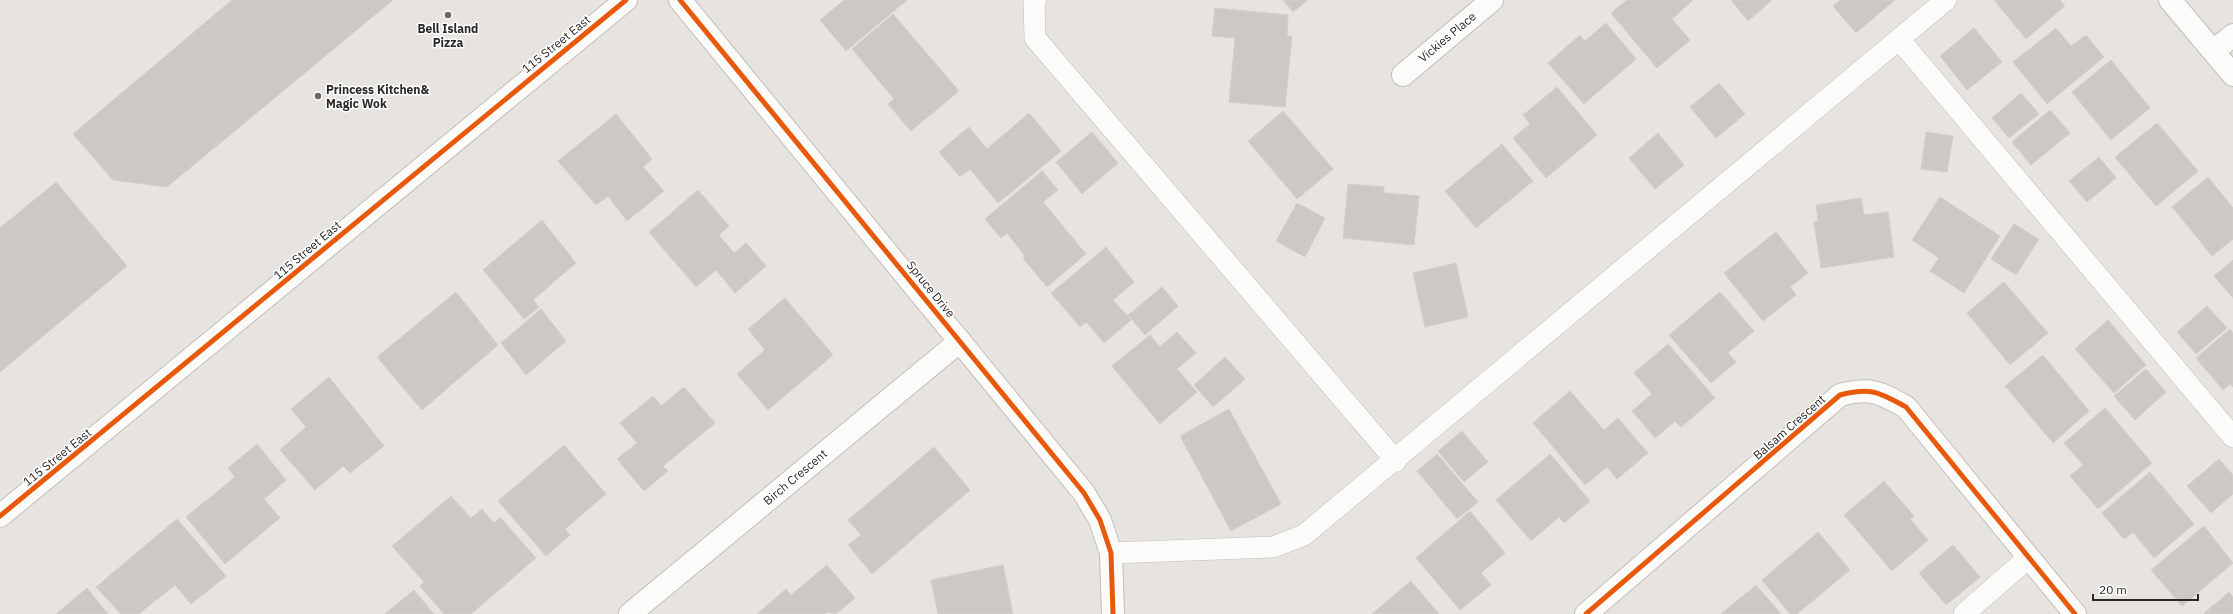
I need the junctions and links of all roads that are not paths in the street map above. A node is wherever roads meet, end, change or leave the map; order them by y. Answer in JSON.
{"nodes":[{"id":1,"x":626,"y":0,"type":"edge"},
{"id":2,"x":680,"y":0,"type":"edge"},
{"id":3,"x":1036,"y":0,"type":"edge"},
{"id":4,"x":1492,"y":0,"type":"edge"},
{"id":5,"x":1946,"y":0,"type":"edge"},
{"id":6,"x":2170,"y":0,"type":"edge"},
{"id":7,"x":2233,"y":35,"type":"edge"},
{"id":8,"x":1899,"y":39,"type":"junction"},
{"id":9,"x":2214,"y":51,"type":"junction"},
{"id":10,"x":2233,"y":74,"type":"edge"},
{"id":11,"x":1403,"y":75,"type":"dead end"},
{"id":12,"x":960,"y":341,"type":"junction"},
{"id":13,"x":2233,"y":437,"type":"edge"},
{"id":14,"x":1396,"y":461,"type":"junction"},
{"id":15,"x":0,"y":516,"type":"edge"},
{"id":16,"x":1111,"y":553,"type":"junction"},
{"id":17,"x":2028,"y":558,"type":"junction"},
{"id":18,"x":630,"y":614,"type":"edge"},
{"id":19,"x":1113,"y":614,"type":"edge"},
{"id":20,"x":1586,"y":614,"type":"edge"},
{"id":21,"x":1964,"y":614,"type":"edge"},
{"id":22,"x":2075,"y":614,"type":"edge"}],
"edges":[{"from":1,"to":15,"type":"street","name":"115 Street East"},
{"from":2,"to":12,"type":"street","name":"Spruce Drive"},
{"from":3,"to":14,"type":"lane"},
{"from":4,"to":11,"type":"street","name":"Vickies Place"},
{"from":5,"to":8,"type":"lane"},
{"from":6,"to":9,"type":"street"},
{"from":7,"to":9,"type":"street"},
{"from":8,"to":13,"type":"lane"},
{"from":8,"to":14,"type":"lane"},
{"from":9,"to":10,"type":"street"},
{"from":12,"to":16,"type":"street","name":"Spruce Drive"},
{"from":12,"to":18,"type":"street","name":"Birch Crescent"},
{"from":14,"to":16,"type":"lane"},
{"from":16,"to":19,"type":"street","name":"Spruce Drive"},
{"from":17,"to":20,"type":"street","name":"Balsam Crescent"},
{"from":17,"to":21,"type":"lane"},
{"from":17,"to":22,"type":"street","name":"Balsam Crescent"}]}
